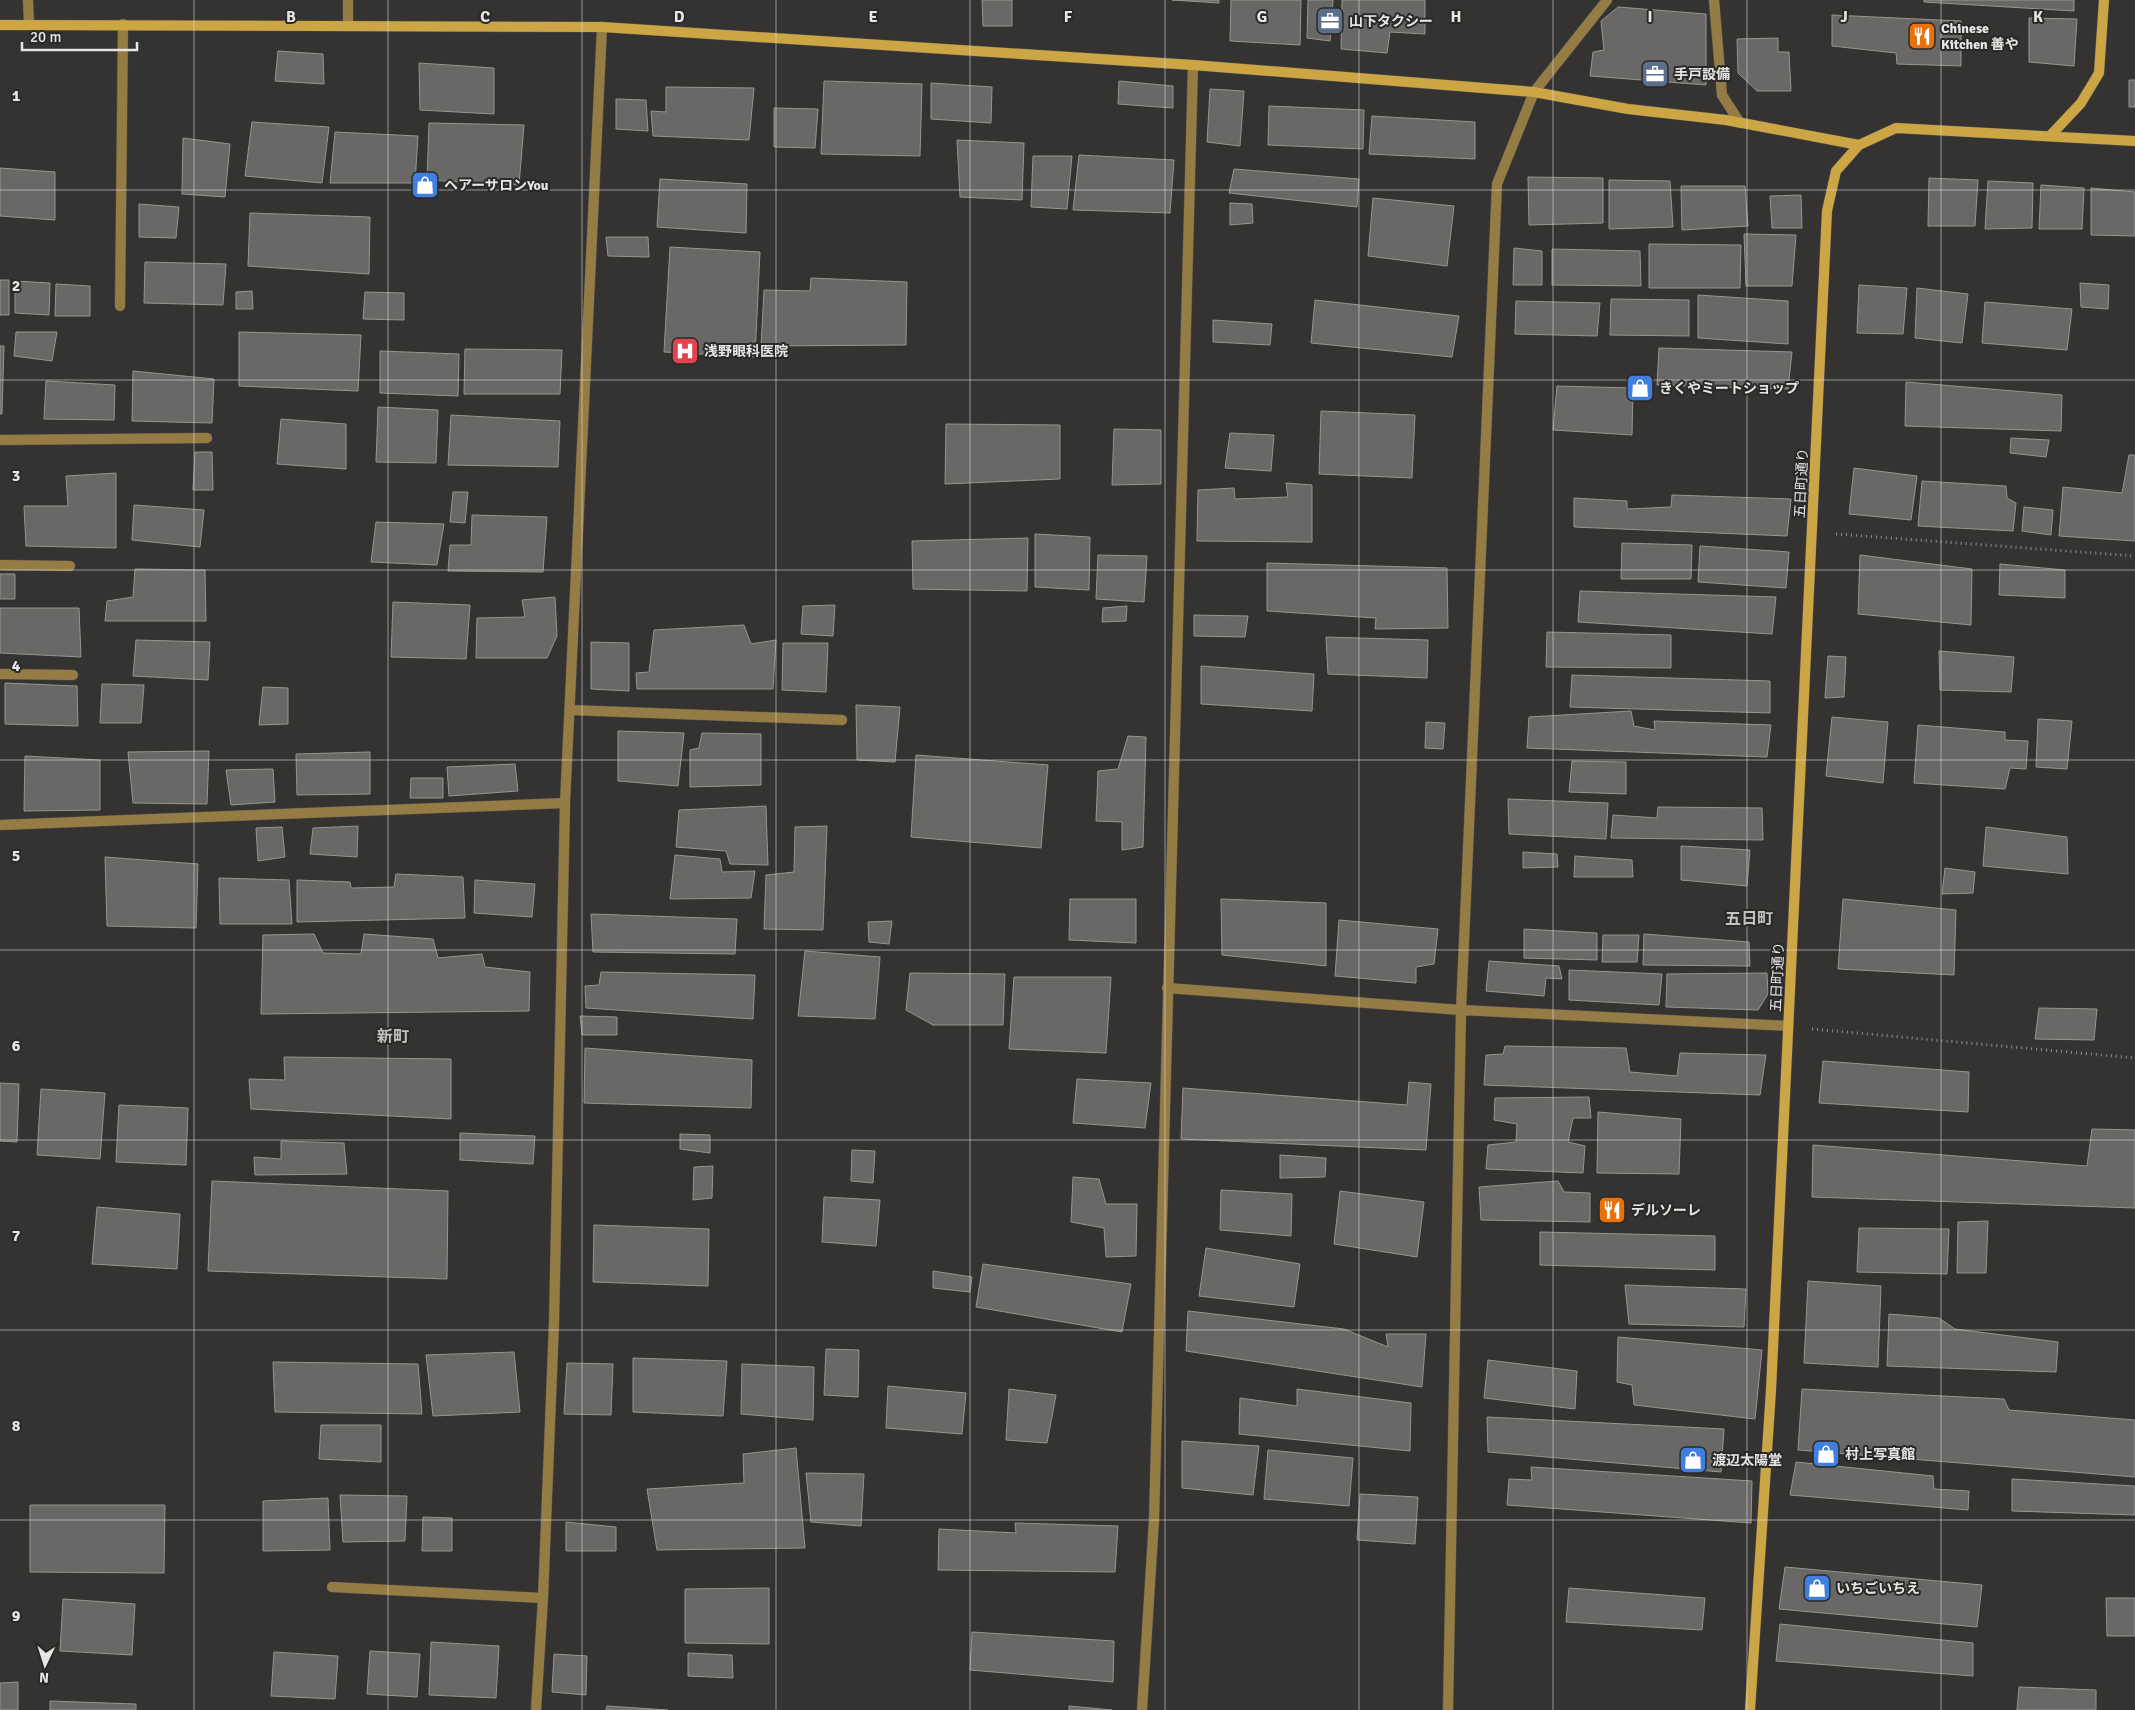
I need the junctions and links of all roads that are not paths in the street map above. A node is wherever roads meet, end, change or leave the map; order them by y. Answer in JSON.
{"nodes":[{"id":1,"x":28,"y":0,"type":"edge"},
{"id":2,"x":348,"y":0,"type":"edge"},
{"id":3,"x":1606,"y":0,"type":"edge"},
{"id":4,"x":1714,"y":0,"type":"edge"},
{"id":5,"x":2104,"y":0,"type":"edge"},
{"id":6,"x":29,"y":24,"type":"junction"},
{"id":7,"x":123,"y":24,"type":"junction"},
{"id":8,"x":0,"y":25,"type":"edge"},
{"id":9,"x":348,"y":26,"type":"junction"},
{"id":10,"x":602,"y":27,"type":"junction"},
{"id":11,"x":1193,"y":65,"type":"junction"},
{"id":12,"x":1534,"y":92,"type":"junction"},
{"id":13,"x":1740,"y":123,"type":"junction"},
{"id":14,"x":2050,"y":136,"type":"junction"},
{"id":15,"x":2135,"y":141,"type":"edge"},
{"id":16,"x":1859,"y":145,"type":"junction"},
{"id":17,"x":120,"y":306,"type":"dead end"},
{"id":18,"x":207,"y":438,"type":"dead end"},
{"id":19,"x":0,"y":440,"type":"edge"},
{"id":20,"x":0,"y":565,"type":"edge"},
{"id":21,"x":70,"y":566,"type":"dead end"},
{"id":22,"x":0,"y":674,"type":"edge"},
{"id":23,"x":73,"y":675,"type":"dead end"},
{"id":24,"x":570,"y":710,"type":"junction"},
{"id":25,"x":842,"y":720,"type":"dead end"},
{"id":26,"x":565,"y":803,"type":"junction"},
{"id":27,"x":0,"y":825,"type":"edge"},
{"id":28,"x":1167,"y":988,"type":"junction"},
{"id":29,"x":1461,"y":1010,"type":"junction"},
{"id":30,"x":1788,"y":1026,"type":"junction"},
{"id":31,"x":332,"y":1587,"type":"dead end"},
{"id":32,"x":543,"y":1598,"type":"junction"},
{"id":33,"x":536,"y":1710,"type":"edge"},
{"id":34,"x":1142,"y":1710,"type":"edge"},
{"id":35,"x":1448,"y":1710,"type":"edge"},
{"id":36,"x":1750,"y":1710,"type":"edge"}],
"edges":[{"from":1,"to":6,"type":"street"},
{"from":2,"to":9,"type":"street"},
{"from":3,"to":12,"type":"street"},
{"from":4,"to":13,"type":"street"},
{"from":5,"to":14,"type":"street"},
{"from":6,"to":7,"type":"street"},
{"from":6,"to":8,"type":"street"},
{"from":7,"to":9,"type":"street"},
{"from":7,"to":17,"type":"street"},
{"from":9,"to":10,"type":"street"},
{"from":10,"to":11,"type":"street"},
{"from":10,"to":24,"type":"street"},
{"from":11,"to":12,"type":"street"},
{"from":11,"to":28,"type":"street"},
{"from":12,"to":13,"type":"street"},
{"from":12,"to":29,"type":"street"},
{"from":13,"to":16,"type":"street"},
{"from":14,"to":15,"type":"street","name":"五日町通り"},
{"from":14,"to":16,"type":"street","name":"五日町通り"},
{"from":16,"to":30,"type":"street","name":"五日町通り"},
{"from":18,"to":19,"type":"street"},
{"from":20,"to":21,"type":"street"},
{"from":22,"to":23,"type":"street"},
{"from":24,"to":25,"type":"street"},
{"from":24,"to":26,"type":"street"},
{"from":26,"to":27,"type":"street"},
{"from":26,"to":32,"type":"street"},
{"from":28,"to":29,"type":"street"},
{"from":28,"to":34,"type":"street"},
{"from":29,"to":30,"type":"street"},
{"from":29,"to":35,"type":"street"},
{"from":30,"to":36,"type":"street","name":"五日町通り"},
{"from":31,"to":32,"type":"street"},
{"from":32,"to":33,"type":"street"}]}
